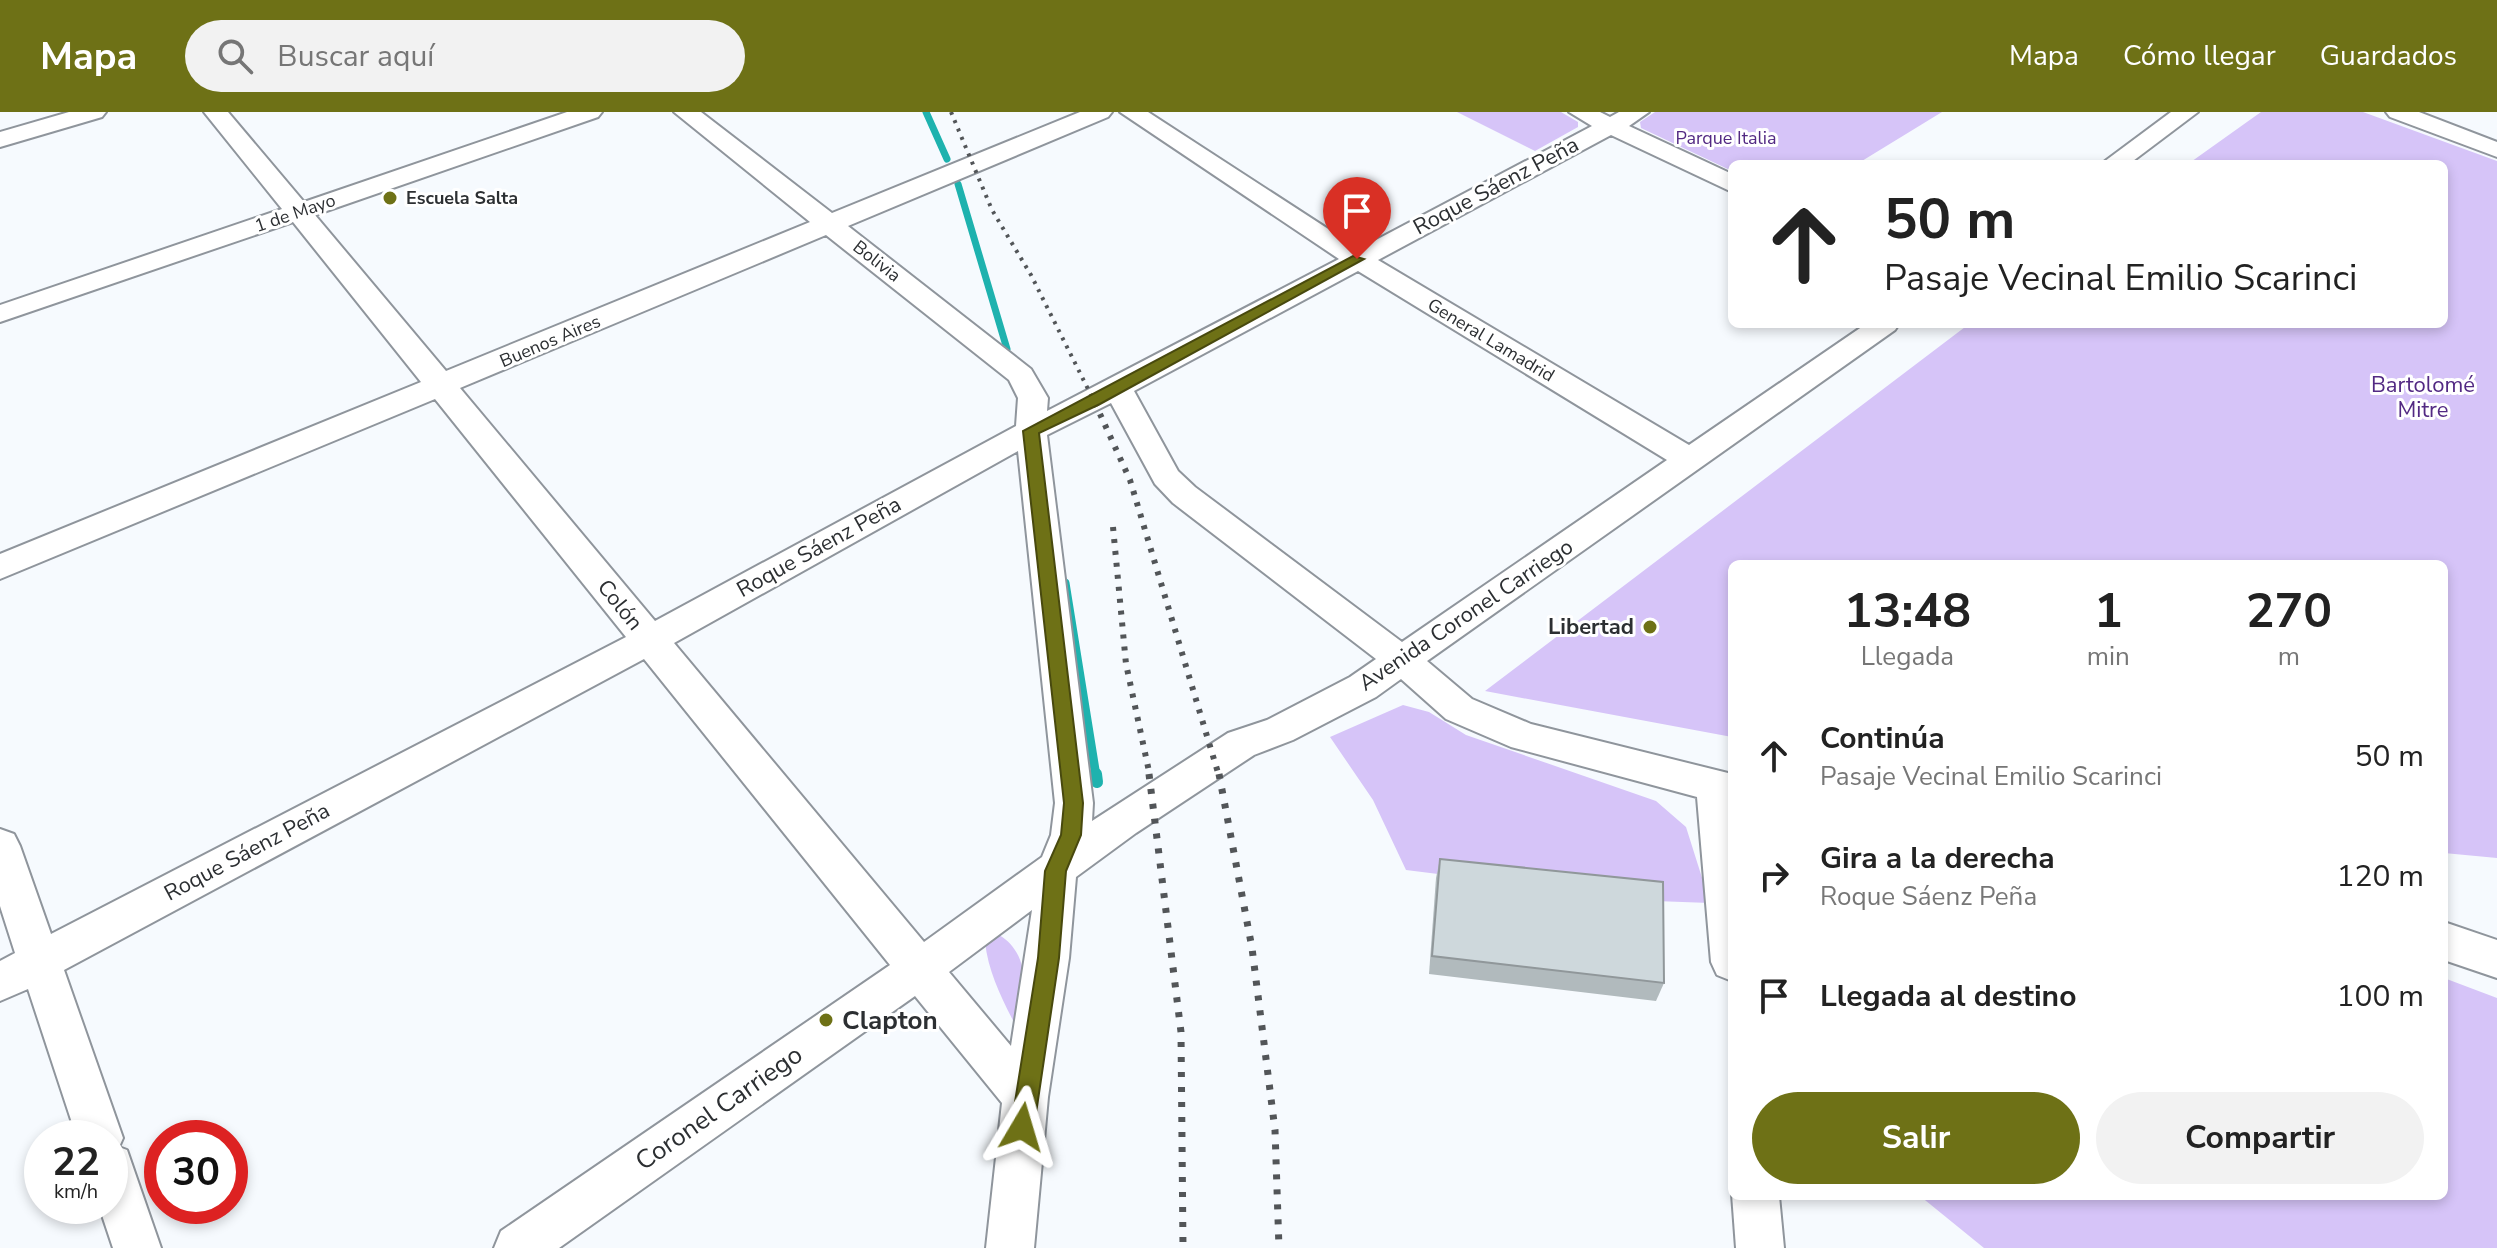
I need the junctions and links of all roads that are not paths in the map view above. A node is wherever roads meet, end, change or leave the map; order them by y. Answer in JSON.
{"nodes":[{"id":1,"x":94,"y":112,"type":"edge"},
{"id":2,"x":216,"y":112,"type":"edge"},
{"id":3,"x":590,"y":112,"type":"edge"},
{"id":4,"x":686,"y":112,"type":"edge"},
{"id":5,"x":1100,"y":112,"type":"edge"},
{"id":6,"x":1132,"y":112,"type":"edge"},
{"id":7,"x":1581,"y":112,"type":"edge"},
{"id":8,"x":1637,"y":112,"type":"edge"},
{"id":9,"x":2186,"y":112,"type":"edge"},
{"id":10,"x":2398,"y":112,"type":"edge"},
{"id":11,"x":2442,"y":112,"type":"edge"},
{"id":12,"x":1611,"y":126,"type":"junction"},
{"id":13,"x":2497,"y":132,"type":"edge"},
{"id":14,"x":0,"y":140,"type":"edge"},
{"id":15,"x":2497,"y":150,"type":"edge"},
{"id":16,"x":2119,"y":160,"type":"edge"},
{"id":17,"x":1728,"y":182,"type":"edge"},
{"id":18,"x":298,"y":212,"type":"junction"},
{"id":19,"x":830,"y":224,"type":"junction"},
{"id":20,"x":1357,"y":259,"type":"junction"},
{"id":21,"x":0,"y":314,"type":"edge"},
{"id":22,"x":1879,"y":328,"type":"edge"},
{"id":23,"x":441,"y":386,"type":"junction"},
{"id":24,"x":1118,"y":388,"type":"junction"},
{"id":25,"x":1031,"y":431,"type":"junction"},
{"id":26,"x":1690,"y":460,"type":"junction"},
{"id":27,"x":0,"y":567,"type":"edge"},
{"id":28,"x":650,"y":640,"type":"junction"},
{"id":29,"x":1403,"y":661,"type":"junction"},
{"id":30,"x":1724,"y":788,"type":"edge"},
{"id":31,"x":0,"y":846,"type":"edge"},
{"id":32,"x":1056,"y":871,"type":"junction"},
{"id":33,"x":1728,"y":875,"type":"edge"},
{"id":34,"x":2448,"y":942,"type":"edge"},
{"id":35,"x":2497,"y":959,"type":"edge"},
{"id":36,"x":41,"y":960,"type":"junction"},
{"id":37,"x":919,"y":969,"type":"junction"},
{"id":38,"x":0,"y":982,"type":"edge"},
{"id":39,"x":1025,"y":1097,"type":"junction"},
{"id":40,"x":94,"y":1120,"type":"edge"},
{"id":41,"x":1755,"y":1200,"type":"edge"},
{"id":42,"x":128,"y":1221,"type":"edge"},
{"id":43,"x":137,"y":1248,"type":"edge"},
{"id":44,"x":518,"y":1248,"type":"edge"},
{"id":45,"x":1010,"y":1248,"type":"edge"},
{"id":46,"x":1760,"y":1248,"type":"edge"}],
"edges":[{"from":1,"to":14,"type":"street"},
{"from":2,"to":18,"type":"street","name":"Colón"},
{"from":3,"to":18,"type":"street","name":"1 de Mayo"},
{"from":4,"to":19,"type":"street","name":"Bolivia"},
{"from":5,"to":19,"type":"street","name":"Buenos Aires"},
{"from":6,"to":20,"type":"street","name":"General Lamadrid"},
{"from":7,"to":12,"type":"street"},
{"from":8,"to":12,"type":"street","name":"Roque Sáenz Peña"},
{"from":9,"to":16,"type":"street"},
{"from":10,"to":15,"type":"street"},
{"from":11,"to":13,"type":"street"},
{"from":12,"to":17,"type":"street"},
{"from":12,"to":20,"type":"street","name":"Roque Sáenz Peña"},
{"from":18,"to":21,"type":"street","name":"1 de Mayo"},
{"from":18,"to":23,"type":"street","name":"Colón"},
{"from":19,"to":23,"type":"street","name":"Buenos Aires"},
{"from":19,"to":25,"type":"street","name":"Bolivia"},
{"from":20,"to":24,"type":"street","name":"Roque Sáenz Peña"},
{"from":20,"to":26,"type":"street","name":"General Lamadrid"},
{"from":22,"to":26,"type":"street","name":"Avenida Coronel Carriego"},
{"from":23,"to":27,"type":"street","name":"Buenos Aires"},
{"from":23,"to":28,"type":"street","name":"Colón"},
{"from":24,"to":25,"type":"street","name":"Roque Sáenz Peña"},
{"from":24,"to":29,"type":"street"},
{"from":25,"to":28,"type":"street","name":"Roque Sáenz Peña"},
{"from":25,"to":32,"type":"street","name":"Bolivia"},
{"from":26,"to":29,"type":"street","name":"Avenida Coronel Carriego"},
{"from":28,"to":36,"type":"street","name":"Roque Sáenz Peña"},
{"from":28,"to":37,"type":"street","name":"Colón"},
{"from":29,"to":30,"type":"street"},
{"from":29,"to":32,"type":"street","name":"Avenida Coronel Carriego"},
{"from":30,"to":33,"type":"street"},
{"from":31,"to":36,"type":"street"},
{"from":32,"to":37,"type":"street","name":"Avenida Coronel Carriego"},
{"from":32,"to":39,"type":"street","name":"Bolivia"},
{"from":34,"to":35,"type":"street"},
{"from":36,"to":38,"type":"street","name":"Roque Sáenz Peña"},
{"from":36,"to":40,"type":"street"},
{"from":37,"to":39,"type":"street","name":"Colón"},
{"from":37,"to":44,"type":"street","name":"Coronel Carriego"},
{"from":39,"to":45,"type":"street","name":"Bolivia"},
{"from":41,"to":46,"type":"street"},
{"from":42,"to":43,"type":"street"}]}
